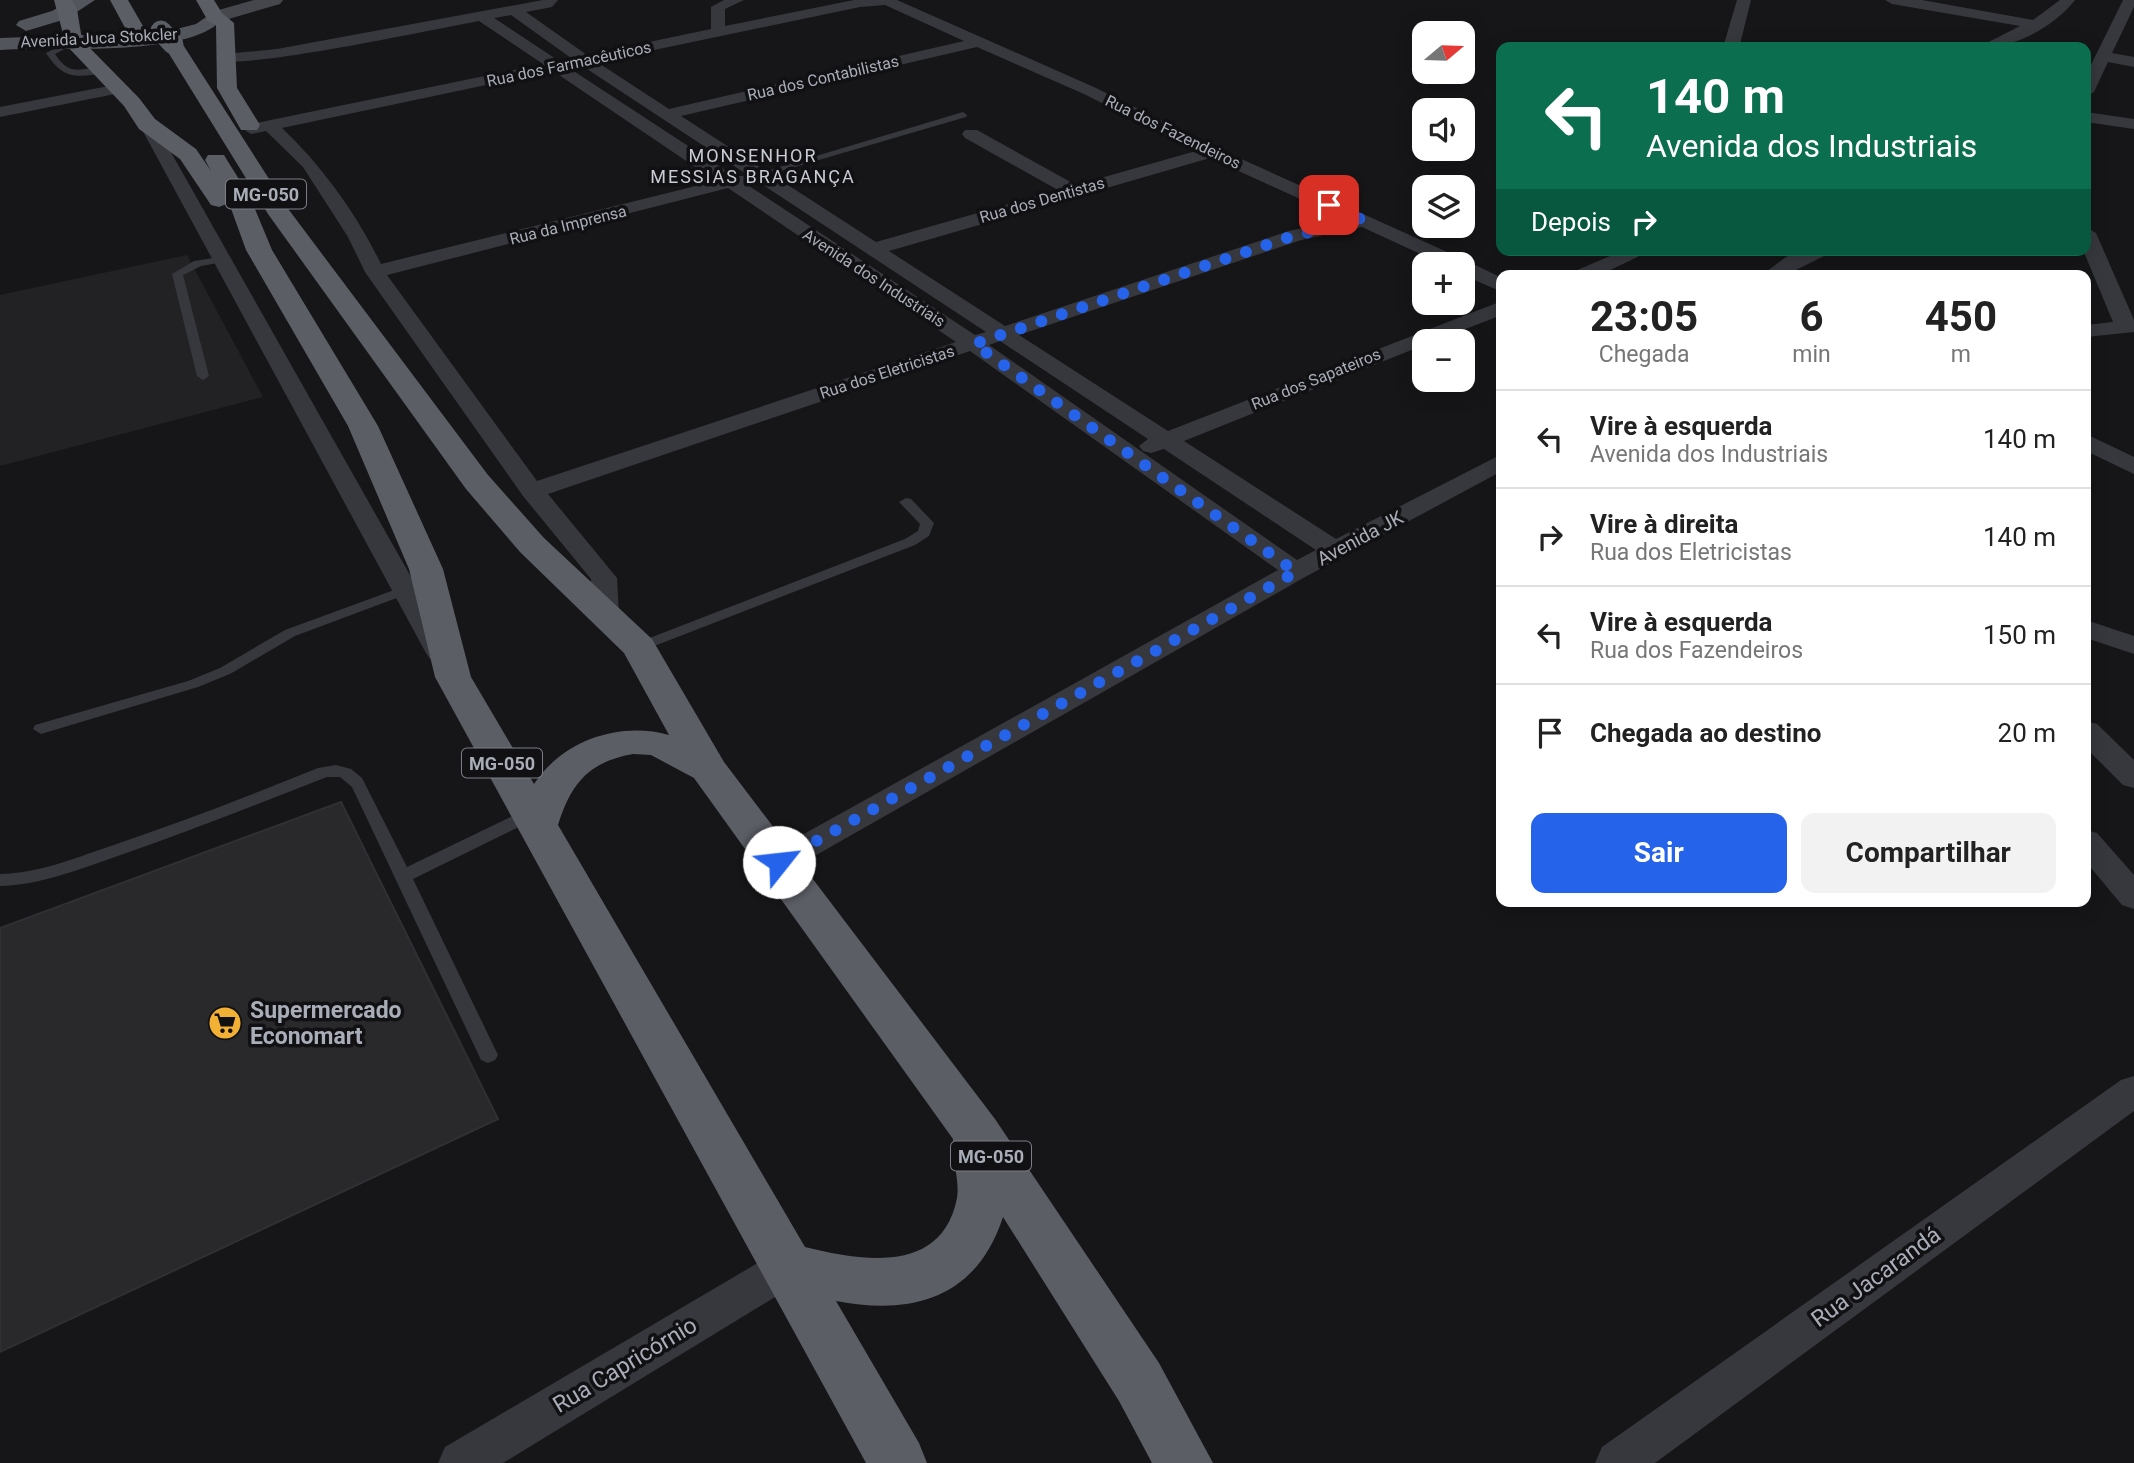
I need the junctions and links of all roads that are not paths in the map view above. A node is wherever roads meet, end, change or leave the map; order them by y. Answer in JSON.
{"nodes":[{"id":1,"x":119,"y":0,"type":"edge"},
{"id":2,"x":274,"y":0,"type":"edge"},
{"id":3,"x":737,"y":0,"type":"edge"},
{"id":4,"x":1744,"y":0,"type":"edge"},
{"id":5,"x":1892,"y":0,"type":"edge"},
{"id":6,"x":2068,"y":0,"type":"edge"},
{"id":7,"x":887,"y":1,"type":"edge"},
{"id":8,"x":549,"y":2,"type":"edge"},
{"id":9,"x":73,"y":3,"type":"edge"},
{"id":10,"x":1968,"y":5,"type":"edge"},
{"id":11,"x":2129,"y":8,"type":"edge"},
{"id":12,"x":210,"y":9,"type":"edge"},
{"id":13,"x":514,"y":10,"type":"junction"},
{"id":14,"x":481,"y":16,"type":"junction"},
{"id":15,"x":2039,"y":26,"type":"junction"},
{"id":16,"x":0,"y":31,"type":"edge"},
{"id":17,"x":154,"y":33,"type":"junction"},
{"id":18,"x":718,"y":33,"type":"junction"},
{"id":19,"x":73,"y":41,"type":"junction"},
{"id":20,"x":978,"y":42,"type":"junction"},
{"id":21,"x":1733,"y":42,"type":"edge"},
{"id":22,"x":1999,"y":42,"type":"edge"},
{"id":23,"x":0,"y":44,"type":"edge"},
{"id":24,"x":313,"y":47,"type":"junction"},
{"id":25,"x":2103,"y":56,"type":"junction"},
{"id":26,"x":224,"y":59,"type":"junction"},
{"id":27,"x":585,"y":61,"type":"junction"},
{"id":28,"x":2134,"y":62,"type":"edge"},
{"id":29,"x":555,"y":67,"type":"junction"},
{"id":30,"x":239,"y":77,"type":"junction"},
{"id":31,"x":2091,"y":81,"type":"edge"},
{"id":32,"x":119,"y":89,"type":"junction"},
{"id":33,"x":0,"y":112,"type":"edge"},
{"id":34,"x":668,"y":114,"type":"junction"},
{"id":35,"x":963,"y":115,"type":"dead end"},
{"id":36,"x":2091,"y":118,"type":"edge"},
{"id":37,"x":147,"y":124,"type":"junction"},
{"id":38,"x":2134,"y":124,"type":"edge"},
{"id":39,"x":261,"y":127,"type":"junction"},
{"id":40,"x":971,"y":134,"type":"dead end"},
{"id":41,"x":1211,"y":152,"type":"junction"},
{"id":42,"x":761,"y":174,"type":"junction"},
{"id":43,"x":729,"y":184,"type":"junction"},
{"id":44,"x":1073,"y":191,"type":"junction"},
{"id":45,"x":1365,"y":221,"type":"junction"},
{"id":46,"x":2091,"y":244,"type":"edge"},
{"id":47,"x":874,"y":248,"type":"junction"},
{"id":48,"x":259,"y":250,"type":"junction"},
{"id":49,"x":1432,"y":252,"type":"edge"},
{"id":50,"x":1627,"y":256,"type":"edge"},
{"id":51,"x":1808,"y":256,"type":"edge"},
{"id":52,"x":220,"y":260,"type":"junction"},
{"id":53,"x":1593,"y":270,"type":"edge"},
{"id":54,"x":1780,"y":270,"type":"edge"},
{"id":55,"x":374,"y":272,"type":"junction"},
{"id":56,"x":1475,"y":273,"type":"edge"},
{"id":57,"x":1496,"y":283,"type":"edge"},
{"id":58,"x":1496,"y":309,"type":"edge"},
{"id":59,"x":2130,"y":326,"type":"edge"},
{"id":60,"x":2091,"y":330,"type":"edge"},
{"id":61,"x":1003,"y":333,"type":"junction"},
{"id":62,"x":370,"y":336,"type":"junction"},
{"id":63,"x":974,"y":344,"type":"junction"},
{"id":64,"x":203,"y":376,"type":"dead end"},
{"id":65,"x":1164,"y":440,"type":"junction"},
{"id":66,"x":2091,"y":444,"type":"edge"},
{"id":67,"x":1132,"y":455,"type":"junction"},
{"id":68,"x":1496,"y":464,"type":"edge"},
{"id":69,"x":2134,"y":467,"type":"edge"},
{"id":70,"x":532,"y":491,"type":"junction"},
{"id":71,"x":906,"y":502,"type":"dead end"},
{"id":72,"x":1336,"y":551,"type":"junction"},
{"id":73,"x":1296,"y":572,"type":"junction"},
{"id":74,"x":405,"y":590,"type":"junction"},
{"id":75,"x":605,"y":616,"type":"junction"},
{"id":76,"x":2091,"y":630,"type":"edge"},
{"id":77,"x":2134,"y":646,"type":"edge"},
{"id":78,"x":639,"y":647,"type":"junction"},
{"id":79,"x":453,"y":677,"type":"junction"},
{"id":80,"x":41,"y":729,"type":"dead end"},
{"id":81,"x":2091,"y":736,"type":"edge"},
{"id":82,"x":708,"y":769,"type":"junction"},
{"id":83,"x":2134,"y":778,"type":"edge"},
{"id":84,"x":534,"y":820,"type":"junction"},
{"id":85,"x":2091,"y":847,"type":"edge"},
{"id":86,"x":779,"y":862,"type":"junction"},
{"id":87,"x":402,"y":877,"type":"junction"},
{"id":88,"x":0,"y":880,"type":"edge"},
{"id":89,"x":2134,"y":897,"type":"edge"},
{"id":90,"x":488,"y":1055,"type":"dead end"},
{"id":91,"x":2134,"y":1091,"type":"edge"},
{"id":92,"x":976,"y":1134,"type":"junction"},
{"id":93,"x":788,"y":1267,"type":"junction"},
{"id":94,"x":1139,"y":1382,"type":"junction"},
{"id":95,"x":461,"y":1463,"type":"edge"},
{"id":96,"x":898,"y":1463,"type":"edge"},
{"id":97,"x":1184,"y":1463,"type":"edge"},
{"id":98,"x":1199,"y":1463,"type":"edge"},
{"id":99,"x":1618,"y":1463,"type":"edge"}],
"edges":[{"from":1,"to":17,"type":"highway","number":"MG-050"},
{"from":2,"to":12,"type":"main road","name":"Avenida Juca Stokcler"},
{"from":3,"to":18,"type":"street"},
{"from":4,"to":21,"type":"street"},
{"from":5,"to":10,"type":"street"},
{"from":6,"to":15,"type":"street"},
{"from":7,"to":18,"type":"street","name":"Rua dos Farmacêuticos"},
{"from":7,"to":20,"type":"street","name":"Rua dos Fazendeiros"},
{"from":8,"to":13,"type":"street"},
{"from":9,"to":16,"type":"main road","name":"Avenida Juca Stokcler"},
{"from":9,"to":19,"type":"highway"},
{"from":10,"to":15,"type":"street"},
{"from":11,"to":25,"type":"street"},
{"from":12,"to":19,"type":"main road","name":"Avenida Juca Stokcler"},
{"from":12,"to":26,"type":"highway"},
{"from":13,"to":14,"type":"street"},
{"from":13,"to":27,"type":"street","name":"Avenida dos Industriais"},
{"from":14,"to":24,"type":"street"},
{"from":14,"to":29,"type":"street","name":"Avenida dos Industriais"},
{"from":15,"to":22,"type":"street"},
{"from":17,"to":48,"type":"highway","number":"MG-050"},
{"from":17,"to":62,"type":"highway","number":"MG-050"},
{"from":18,"to":27,"type":"street","name":"Rua dos Farmacêuticos"},
{"from":19,"to":23,"type":"main road","name":"Avenida Juca Stokcler"},
{"from":19,"to":32,"type":"highway"},
{"from":20,"to":34,"type":"street","name":"Rua dos Contabilistas"},
{"from":20,"to":41,"type":"street","name":"Rua dos Fazendeiros"},
{"from":24,"to":26,"type":"street"},
{"from":24,"to":30,"type":"street"},
{"from":25,"to":28,"type":"street"},
{"from":25,"to":31,"type":"street"},
{"from":26,"to":30,"type":"highway"},
{"from":27,"to":29,"type":"street","name":"Rua dos Farmacêuticos"},
{"from":27,"to":34,"type":"street","name":"Avenida dos Industriais"},
{"from":29,"to":39,"type":"street","name":"Rua dos Farmacêuticos"},
{"from":29,"to":43,"type":"street","name":"Avenida dos Industriais"},
{"from":30,"to":39,"type":"highway"},
{"from":32,"to":33,"type":"street"},
{"from":32,"to":37,"type":"highway"},
{"from":34,"to":42,"type":"street","name":"Avenida dos Industriais"},
{"from":35,"to":42,"type":"lane"},
{"from":36,"to":38,"type":"street"},
{"from":37,"to":48,"type":"highway"},
{"from":37,"to":52,"type":"street"},
{"from":39,"to":55,"type":"street"},
{"from":39,"to":62,"type":"highway"},
{"from":40,"to":44,"type":"street"},
{"from":41,"to":44,"type":"street","name":"Rua dos Dentistas"},
{"from":41,"to":45,"type":"street","name":"Rua dos Fazendeiros"},
{"from":42,"to":43,"type":"street","name":"Rua da Imprensa"},
{"from":42,"to":47,"type":"street","name":"Avenida dos Industriais"},
{"from":43,"to":55,"type":"street","name":"Rua da Imprensa"},
{"from":43,"to":63,"type":"street","name":"Avenida dos Industriais"},
{"from":44,"to":47,"type":"street","name":"Rua dos Dentistas"},
{"from":45,"to":49,"type":"street","name":"Rua dos Fazendeiros"},
{"from":45,"to":61,"type":"street","name":"Rua dos Eletricistas"},
{"from":46,"to":59,"type":"street"},
{"from":47,"to":61,"type":"street","name":"Avenida dos Industriais"},
{"from":48,"to":79,"type":"highway","number":"MG-050"},
{"from":50,"to":53,"type":"street"},
{"from":51,"to":54,"type":"street"},
{"from":52,"to":64,"type":"lane"},
{"from":52,"to":74,"type":"street"},
{"from":55,"to":70,"type":"street"},
{"from":56,"to":57,"type":"street"},
{"from":58,"to":65,"type":"street","name":"Rua dos Sapateiros"},
{"from":59,"to":60,"type":"street"},
{"from":61,"to":63,"type":"street","name":"Rua dos Eletricistas"},
{"from":61,"to":65,"type":"street","name":"Avenida dos Industriais"},
{"from":62,"to":75,"type":"highway","number":"MG-050"},
{"from":63,"to":67,"type":"street","name":"Avenida dos Industriais"},
{"from":63,"to":70,"type":"street","name":"Rua dos Eletricistas"},
{"from":65,"to":67,"type":"street","name":"Rua dos Sapateiros"},
{"from":65,"to":72,"type":"street","name":"Avenida dos Industriais"},
{"from":66,"to":69,"type":"street"},
{"from":67,"to":73,"type":"street","name":"Avenida dos Industriais"},
{"from":68,"to":72,"type":"street","name":"Avenida JK"},
{"from":70,"to":75,"type":"street"},
{"from":71,"to":78,"type":"lane"},
{"from":72,"to":73,"type":"street","name":"Avenida JK"},
{"from":73,"to":86,"type":"street","name":"Avenida JK"},
{"from":74,"to":79,"type":"street"},
{"from":74,"to":80,"type":"lane"},
{"from":75,"to":78,"type":"highway","number":"MG-050"},
{"from":76,"to":77,"type":"street"},
{"from":78,"to":82,"type":"highway","number":"MG-050"},
{"from":79,"to":84,"type":"highway","number":"MG-050"},
{"from":81,"to":83,"type":"street"},
{"from":82,"to":84,"type":"highway"},
{"from":82,"to":86,"type":"highway","number":"MG-050"},
{"from":84,"to":87,"type":"lane"},
{"from":84,"to":93,"type":"highway","number":"MG-050"},
{"from":85,"to":89,"type":"street"},
{"from":86,"to":92,"type":"highway","number":"MG-050"},
{"from":87,"to":88,"type":"lane"},
{"from":87,"to":90,"type":"lane"},
{"from":91,"to":99,"type":"street","name":"Rua Jacarandá"},
{"from":92,"to":93,"type":"highway"},
{"from":92,"to":94,"type":"highway","number":"MG-050"},
{"from":93,"to":95,"type":"street","name":"Rua Capricórnio"},
{"from":93,"to":96,"type":"highway","number":"MG-050"},
{"from":94,"to":97,"type":"highway","number":"MG-050"},
{"from":94,"to":98,"type":"street"}]}
